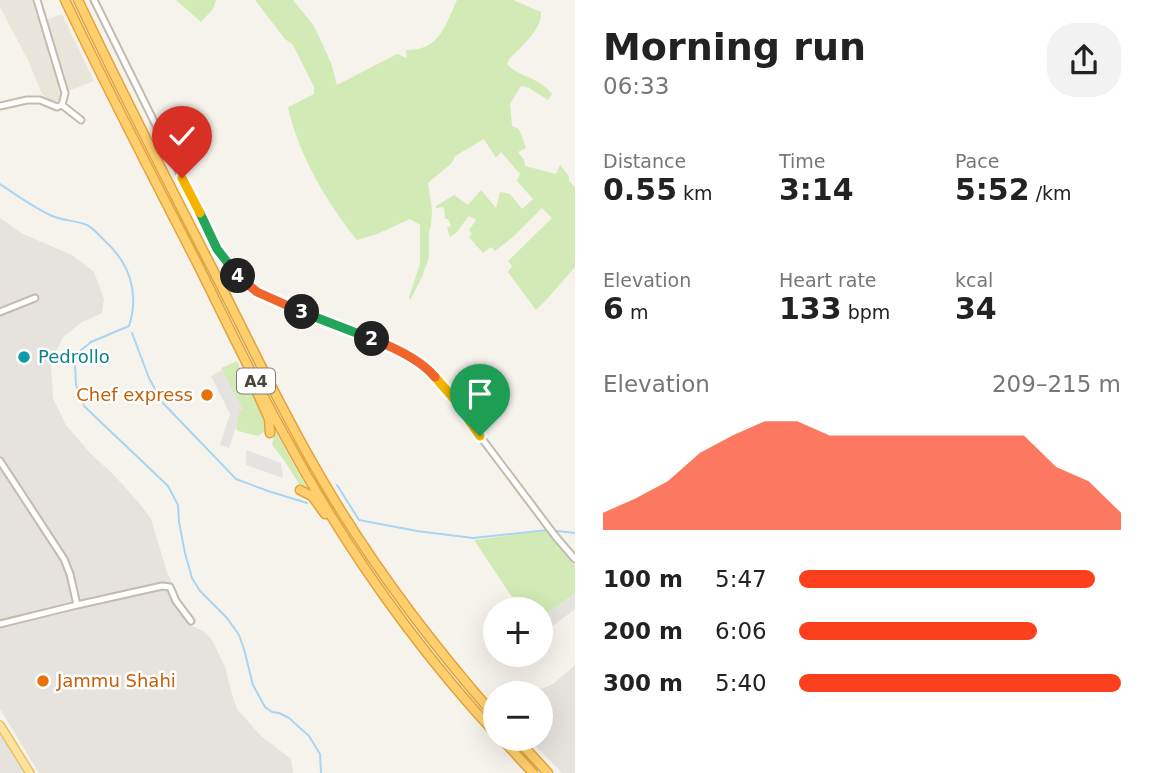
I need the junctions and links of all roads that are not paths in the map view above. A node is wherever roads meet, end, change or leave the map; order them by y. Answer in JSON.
{"nodes":[{"id":1,"x":37,"y":0,"type":"edge"},
{"id":2,"x":65,"y":0,"type":"edge"},
{"id":3,"x":78,"y":0,"type":"edge"},
{"id":4,"x":94,"y":0,"type":"edge"},
{"id":5,"x":62,"y":105,"type":"junction"},
{"id":6,"x":0,"y":106,"type":"edge"},
{"id":7,"x":81,"y":120,"type":"dead end"},
{"id":8,"x":35,"y":298,"type":"dead end"},
{"id":9,"x":0,"y":312,"type":"edge"},
{"id":10,"x":250,"y":367,"type":"junction"},
{"id":11,"x":270,"y":433,"type":"dead end"},
{"id":12,"x":0,"y":461,"type":"edge"},
{"id":13,"x":300,"y":490,"type":"dead end"},
{"id":14,"x":339,"y":529,"type":"junction"},
{"id":15,"x":575,"y":559,"type":"edge"},
{"id":16,"x":77,"y":605,"type":"junction"},
{"id":17,"x":191,"y":621,"type":"dead end"},
{"id":18,"x":0,"y":624,"type":"edge"},
{"id":19,"x":483,"y":702,"type":"edge"},
{"id":20,"x":483,"y":719,"type":"edge"},
{"id":21,"x":0,"y":725,"type":"edge"},
{"id":22,"x":512,"y":751,"type":"edge"},
{"id":23,"x":528,"y":751,"type":"edge"},
{"id":24,"x":30,"y":773,"type":"edge"},
{"id":25,"x":533,"y":773,"type":"edge"},
{"id":26,"x":548,"y":773,"type":"edge"}],
"edges":[{"from":1,"to":5,"type":"street"},
{"from":2,"to":10,"type":"highway","number":"A4"},
{"from":3,"to":19,"type":"highway","number":"A4"},
{"from":4,"to":15,"type":"street"},
{"from":5,"to":6,"type":"street"},
{"from":5,"to":7,"type":"street"},
{"from":8,"to":9,"type":"street"},
{"from":10,"to":11,"type":"highway"},
{"from":10,"to":14,"type":"highway","number":"A4"},
{"from":12,"to":16,"type":"street"},
{"from":13,"to":14,"type":"highway"},
{"from":14,"to":20,"type":"highway","number":"A4"},
{"from":16,"to":17,"type":"street"},
{"from":16,"to":18,"type":"street"},
{"from":21,"to":24,"type":"main road"},
{"from":22,"to":25,"type":"highway"},
{"from":23,"to":26,"type":"highway"}]}
